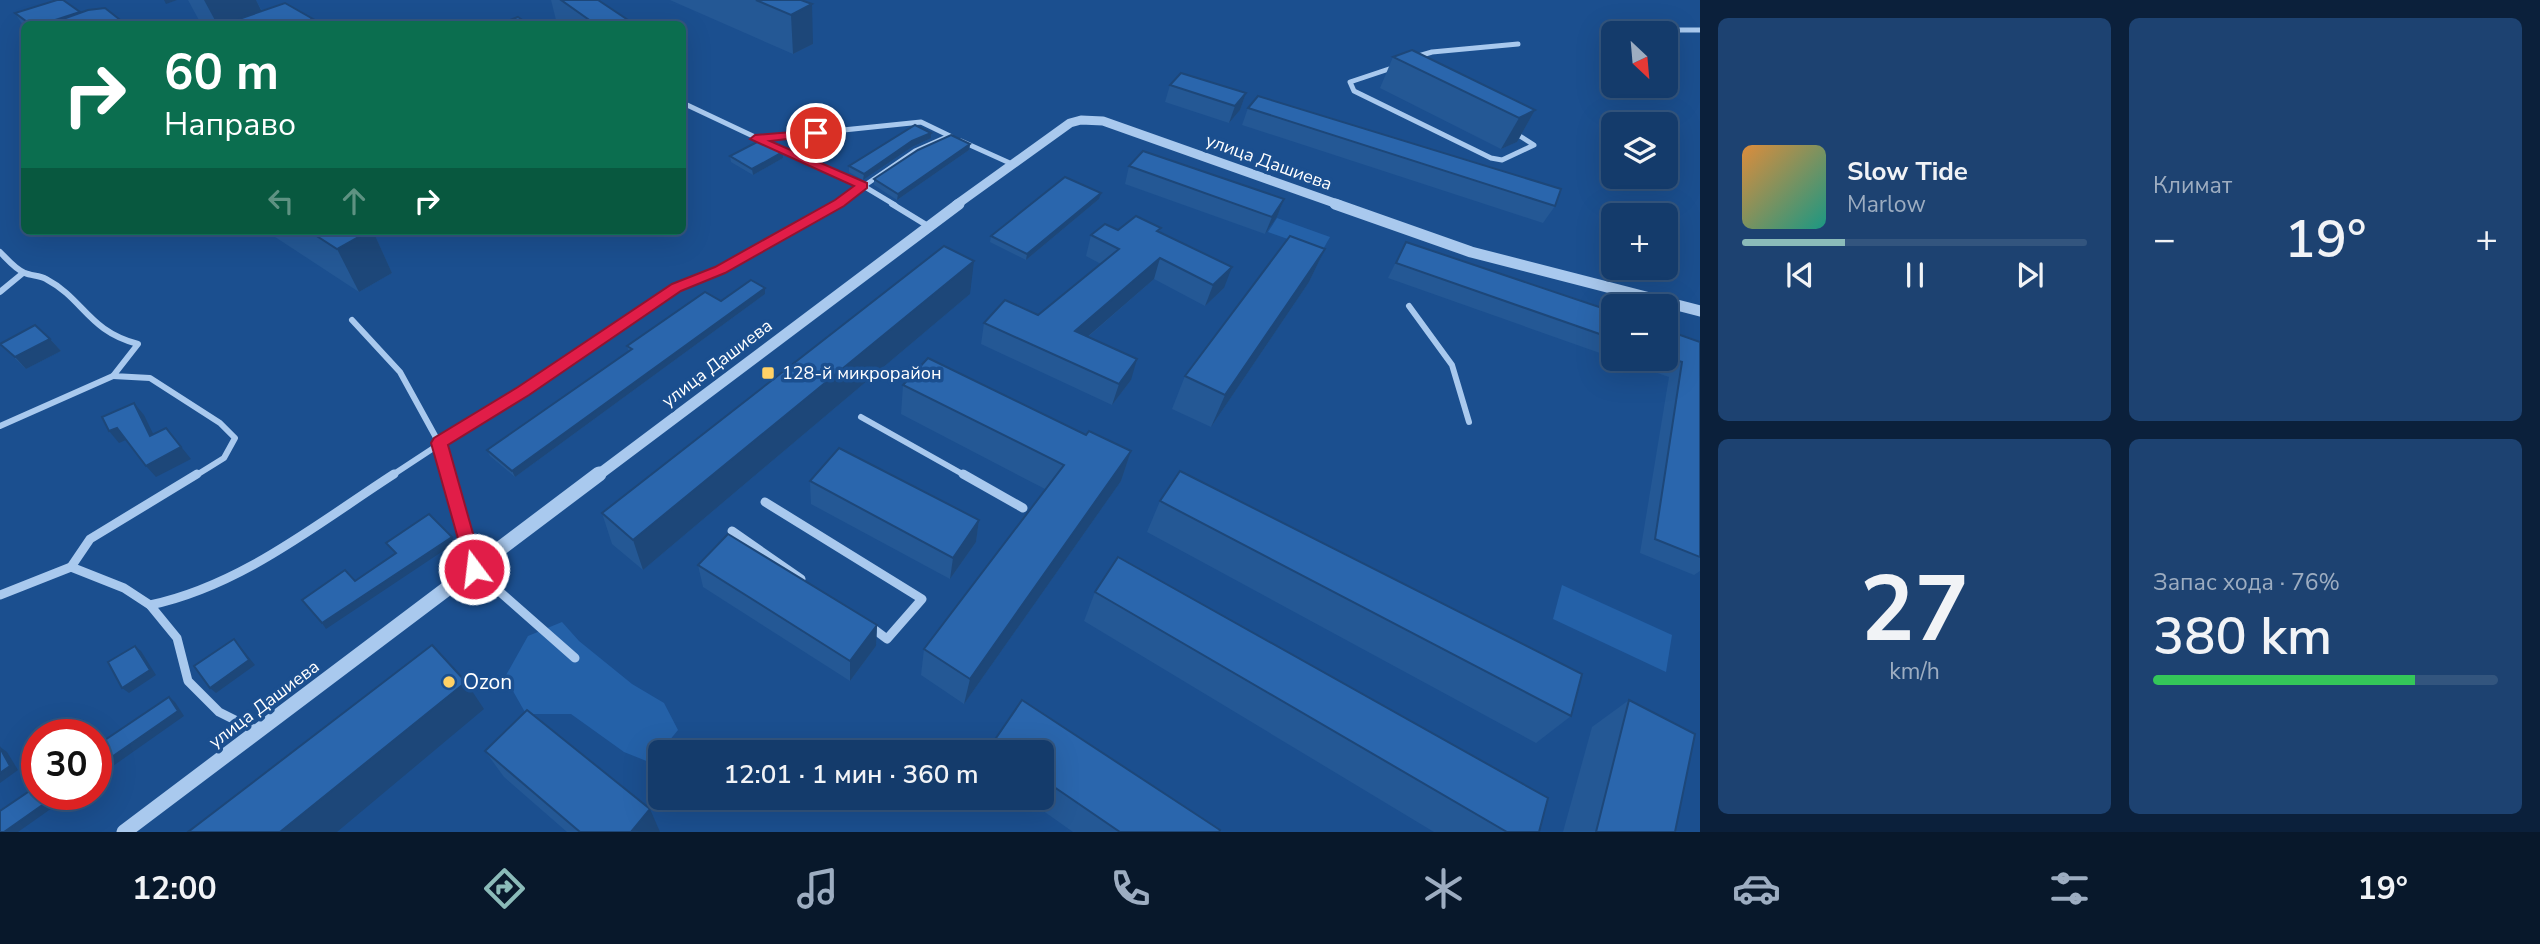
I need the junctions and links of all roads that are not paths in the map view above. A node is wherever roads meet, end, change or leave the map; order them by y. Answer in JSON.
{"nodes":[{"id":1,"x":1678,"y":30,"type":"edge"},
{"id":2,"x":1700,"y":30,"type":"edge"},
{"id":3,"x":1518,"y":44,"type":"dead end"},
{"id":4,"x":1405,"y":60,"type":"edge"},
{"id":5,"x":1399,"y":64,"type":"edge"},
{"id":6,"x":1392,"y":68,"type":"junction"},
{"id":7,"x":1405,"y":75,"type":"edge"},
{"id":8,"x":686,"y":104,"type":"edge"},
{"id":9,"x":1504,"y":127,"type":"edge"},
{"id":10,"x":949,"y":136,"type":"junction"},
{"id":11,"x":755,"y":139,"type":"junction"},
{"id":12,"x":1012,"y":164,"type":"junction"},
{"id":13,"x":862,"y":185,"type":"junction"},
{"id":14,"x":928,"y":226,"type":"junction"},
{"id":15,"x":0,"y":253,"type":"edge"},
{"id":16,"x":23,"y":273,"type":"junction"},
{"id":17,"x":0,"y":292,"type":"edge"},
{"id":18,"x":1409,"y":306,"type":"dead end"},
{"id":19,"x":1700,"y":311,"type":"edge"},
{"id":20,"x":352,"y":320,"type":"dead end"},
{"id":21,"x":113,"y":376,"type":"junction"},
{"id":22,"x":861,"y":417,"type":"dead end"},
{"id":23,"x":1469,"y":422,"type":"dead end"},
{"id":24,"x":0,"y":426,"type":"edge"},
{"id":25,"x":439,"y":443,"type":"junction"},
{"id":26,"x":765,"y":502,"type":"dead end"},
{"id":27,"x":1023,"y":508,"type":"dead end"},
{"id":28,"x":732,"y":531,"type":"dead end"},
{"id":29,"x":71,"y":567,"type":"junction"},
{"id":30,"x":474,"y":569,"type":"junction"},
{"id":31,"x":810,"y":585,"type":"edge"},
{"id":32,"x":0,"y":595,"type":"edge"},
{"id":33,"x":150,"y":605,"type":"junction"},
{"id":34,"x":865,"y":624,"type":"edge"},
{"id":35,"x":575,"y":658,"type":"dead end"},
{"id":36,"x":257,"y":732,"type":"junction"},
{"id":37,"x":124,"y":832,"type":"edge"}],
"edges":[{"from":1,"to":2,"type":"street"},
{"from":3,"to":4,"type":"street"},
{"from":5,"to":6,"type":"street"},
{"from":6,"to":7,"type":"street"},
{"from":6,"to":9,"type":"street"},
{"from":8,"to":11,"type":"street"},
{"from":10,"to":11,"type":"street"},
{"from":10,"to":12,"type":"street"},
{"from":10,"to":13,"type":"street"},
{"from":11,"to":13,"type":"street"},
{"from":12,"to":14,"type":"street","name":"улица Дашиева"},
{"from":12,"to":19,"type":"street","name":"улица Дашиева"},
{"from":13,"to":14,"type":"street"},
{"from":13,"to":25,"type":"street"},
{"from":14,"to":30,"type":"street","name":"улица Дашиева"},
{"from":15,"to":16,"type":"street"},
{"from":16,"to":17,"type":"street"},
{"from":16,"to":21,"type":"street"},
{"from":18,"to":23,"type":"street"},
{"from":20,"to":25,"type":"street"},
{"from":21,"to":24,"type":"street"},
{"from":21,"to":29,"type":"street"},
{"from":22,"to":27,"type":"street"},
{"from":25,"to":30,"type":"street"},
{"from":25,"to":33,"type":"street"},
{"from":26,"to":34,"type":"street"},
{"from":28,"to":31,"type":"street"},
{"from":29,"to":32,"type":"street"},
{"from":29,"to":33,"type":"street"},
{"from":30,"to":35,"type":"street"},
{"from":30,"to":36,"type":"street","name":"улица Дашиева"},
{"from":33,"to":36,"type":"street"},
{"from":36,"to":37,"type":"street","name":"улица Дашиева"}]}
